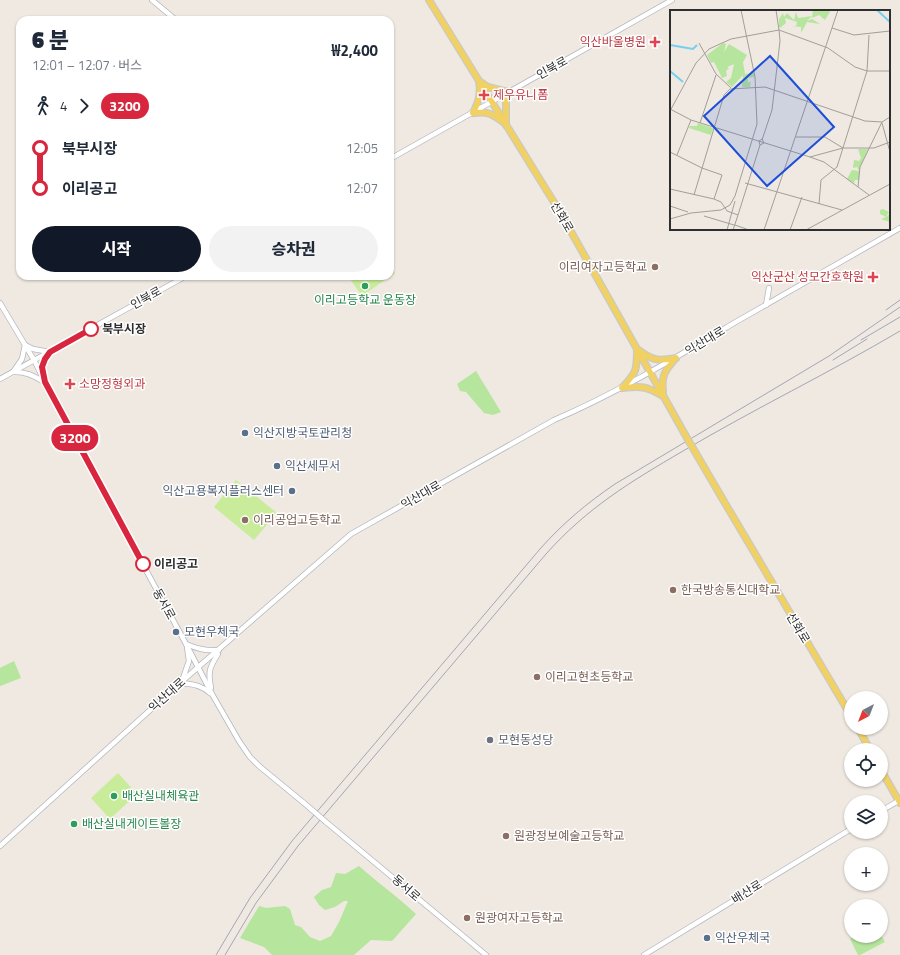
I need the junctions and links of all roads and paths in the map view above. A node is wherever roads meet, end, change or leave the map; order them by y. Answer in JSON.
{"nodes":[{"id":1,"x":152,"y":0,"type":"edge"},
{"id":2,"x":429,"y":0,"type":"edge"},
{"id":3,"x":672,"y":0,"type":"edge"},
{"id":4,"x":171,"y":16,"type":"edge"},
{"id":5,"x":480,"y":81,"type":"junction"},
{"id":6,"x":508,"y":92,"type":"junction"},
{"id":7,"x":492,"y":102,"type":"junction"},
{"id":8,"x":473,"y":112,"type":"junction"},
{"id":9,"x":506,"y":125,"type":"junction"},
{"id":10,"x":394,"y":157,"type":"edge"},
{"id":11,"x":900,"y":228,"type":"edge"},
{"id":12,"x":179,"y":280,"type":"edge"},
{"id":13,"x":769,"y":288,"type":"dead end"},
{"id":14,"x":0,"y":303,"type":"edge"},
{"id":15,"x":766,"y":305,"type":"junction"},
{"id":16,"x":25,"y":345,"type":"junction"},
{"id":17,"x":637,"y":349,"type":"junction"},
{"id":18,"x":50,"y":352,"type":"junction"},
{"id":19,"x":676,"y":358,"type":"junction"},
{"id":20,"x":34,"y":360,"type":"junction"},
{"id":21,"x":13,"y":372,"type":"junction"},
{"id":22,"x":650,"y":372,"type":"junction"},
{"id":23,"x":0,"y":379,"type":"edge"},
{"id":24,"x":45,"y":382,"type":"junction"},
{"id":25,"x":622,"y":388,"type":"junction"},
{"id":26,"x":663,"y":396,"type":"junction"},
{"id":27,"x":186,"y":644,"type":"junction"},
{"id":28,"x":220,"y":650,"type":"junction"},
{"id":29,"x":199,"y":668,"type":"junction"},
{"id":30,"x":180,"y":683,"type":"junction"},
{"id":31,"x":212,"y":694,"type":"junction"},
{"id":32,"x":844,"y":704,"type":"edge"},
{"id":33,"x":888,"y":781,"type":"edge"},
{"id":34,"x":900,"y":801,"type":"edge"},
{"id":35,"x":888,"y":807,"type":"edge"},
{"id":36,"x":844,"y":833,"type":"edge"},
{"id":37,"x":0,"y":846,"type":"edge"},
{"id":38,"x":486,"y":955,"type":"edge"},
{"id":39,"x":644,"y":955,"type":"edge"}],
"edges":[{"from":1,"to":4,"type":"street"},
{"from":2,"to":5,"type":"main road","name":"선화로"},
{"from":3,"to":6,"type":"street","name":"인북로"},
{"from":5,"to":6,"type":"main road"},
{"from":5,"to":7,"type":"main road","name":"선화로"},
{"from":5,"to":8,"type":"main road"},
{"from":6,"to":7,"type":"street","name":"인북로"},
{"from":6,"to":9,"type":"main road"},
{"from":7,"to":8,"type":"street","name":"인북로"},
{"from":7,"to":9,"type":"main road","name":"선화로"},
{"from":8,"to":9,"type":"main road"},
{"from":8,"to":10,"type":"street","name":"인북로"},
{"from":9,"to":17,"type":"main road","name":"선화로"},
{"from":11,"to":15,"type":"street","name":"익산대로"},
{"from":12,"to":18,"type":"street","name":"인북로"},
{"from":13,"to":15,"type":"street"},
{"from":14,"to":16,"type":"street","name":"동서로"},
{"from":15,"to":19,"type":"street","name":"익산대로"},
{"from":16,"to":18,"type":"street"},
{"from":16,"to":20,"type":"street","name":"동서로"},
{"from":16,"to":21,"type":"street"},
{"from":17,"to":19,"type":"main road"},
{"from":17,"to":22,"type":"main road","name":"선화로"},
{"from":17,"to":25,"type":"main road"},
{"from":18,"to":20,"type":"street","name":"인북로"},
{"from":18,"to":24,"type":"street"},
{"from":19,"to":22,"type":"street","name":"익산대로"},
{"from":19,"to":26,"type":"main road"},
{"from":20,"to":21,"type":"street","name":"인북로"},
{"from":20,"to":24,"type":"street","name":"동서로"},
{"from":21,"to":23,"type":"street","name":"인북로"},
{"from":21,"to":24,"type":"street"},
{"from":22,"to":25,"type":"street","name":"익산대로"},
{"from":22,"to":26,"type":"main road","name":"선화로"},
{"from":24,"to":27,"type":"street","name":"동서로"},
{"from":25,"to":26,"type":"main road"},
{"from":25,"to":28,"type":"street","name":"익산대로"},
{"from":26,"to":32,"type":"main road","name":"선화로","bridge":true},
{"from":27,"to":28,"type":"street"},
{"from":27,"to":29,"type":"street","name":"동서로"},
{"from":27,"to":30,"type":"street"},
{"from":28,"to":29,"type":"street","name":"익산대로"},
{"from":28,"to":31,"type":"street"},
{"from":29,"to":30,"type":"street","name":"익산대로"},
{"from":29,"to":31,"type":"street","name":"동서로"},
{"from":30,"to":31,"type":"street"},
{"from":30,"to":37,"type":"street","name":"익산대로"},
{"from":31,"to":38,"type":"street","name":"동서로","bridge":true},
{"from":33,"to":34,"type":"main road"},
{"from":34,"to":35,"type":"street"},
{"from":36,"to":39,"type":"street","name":"배산로"}]}
